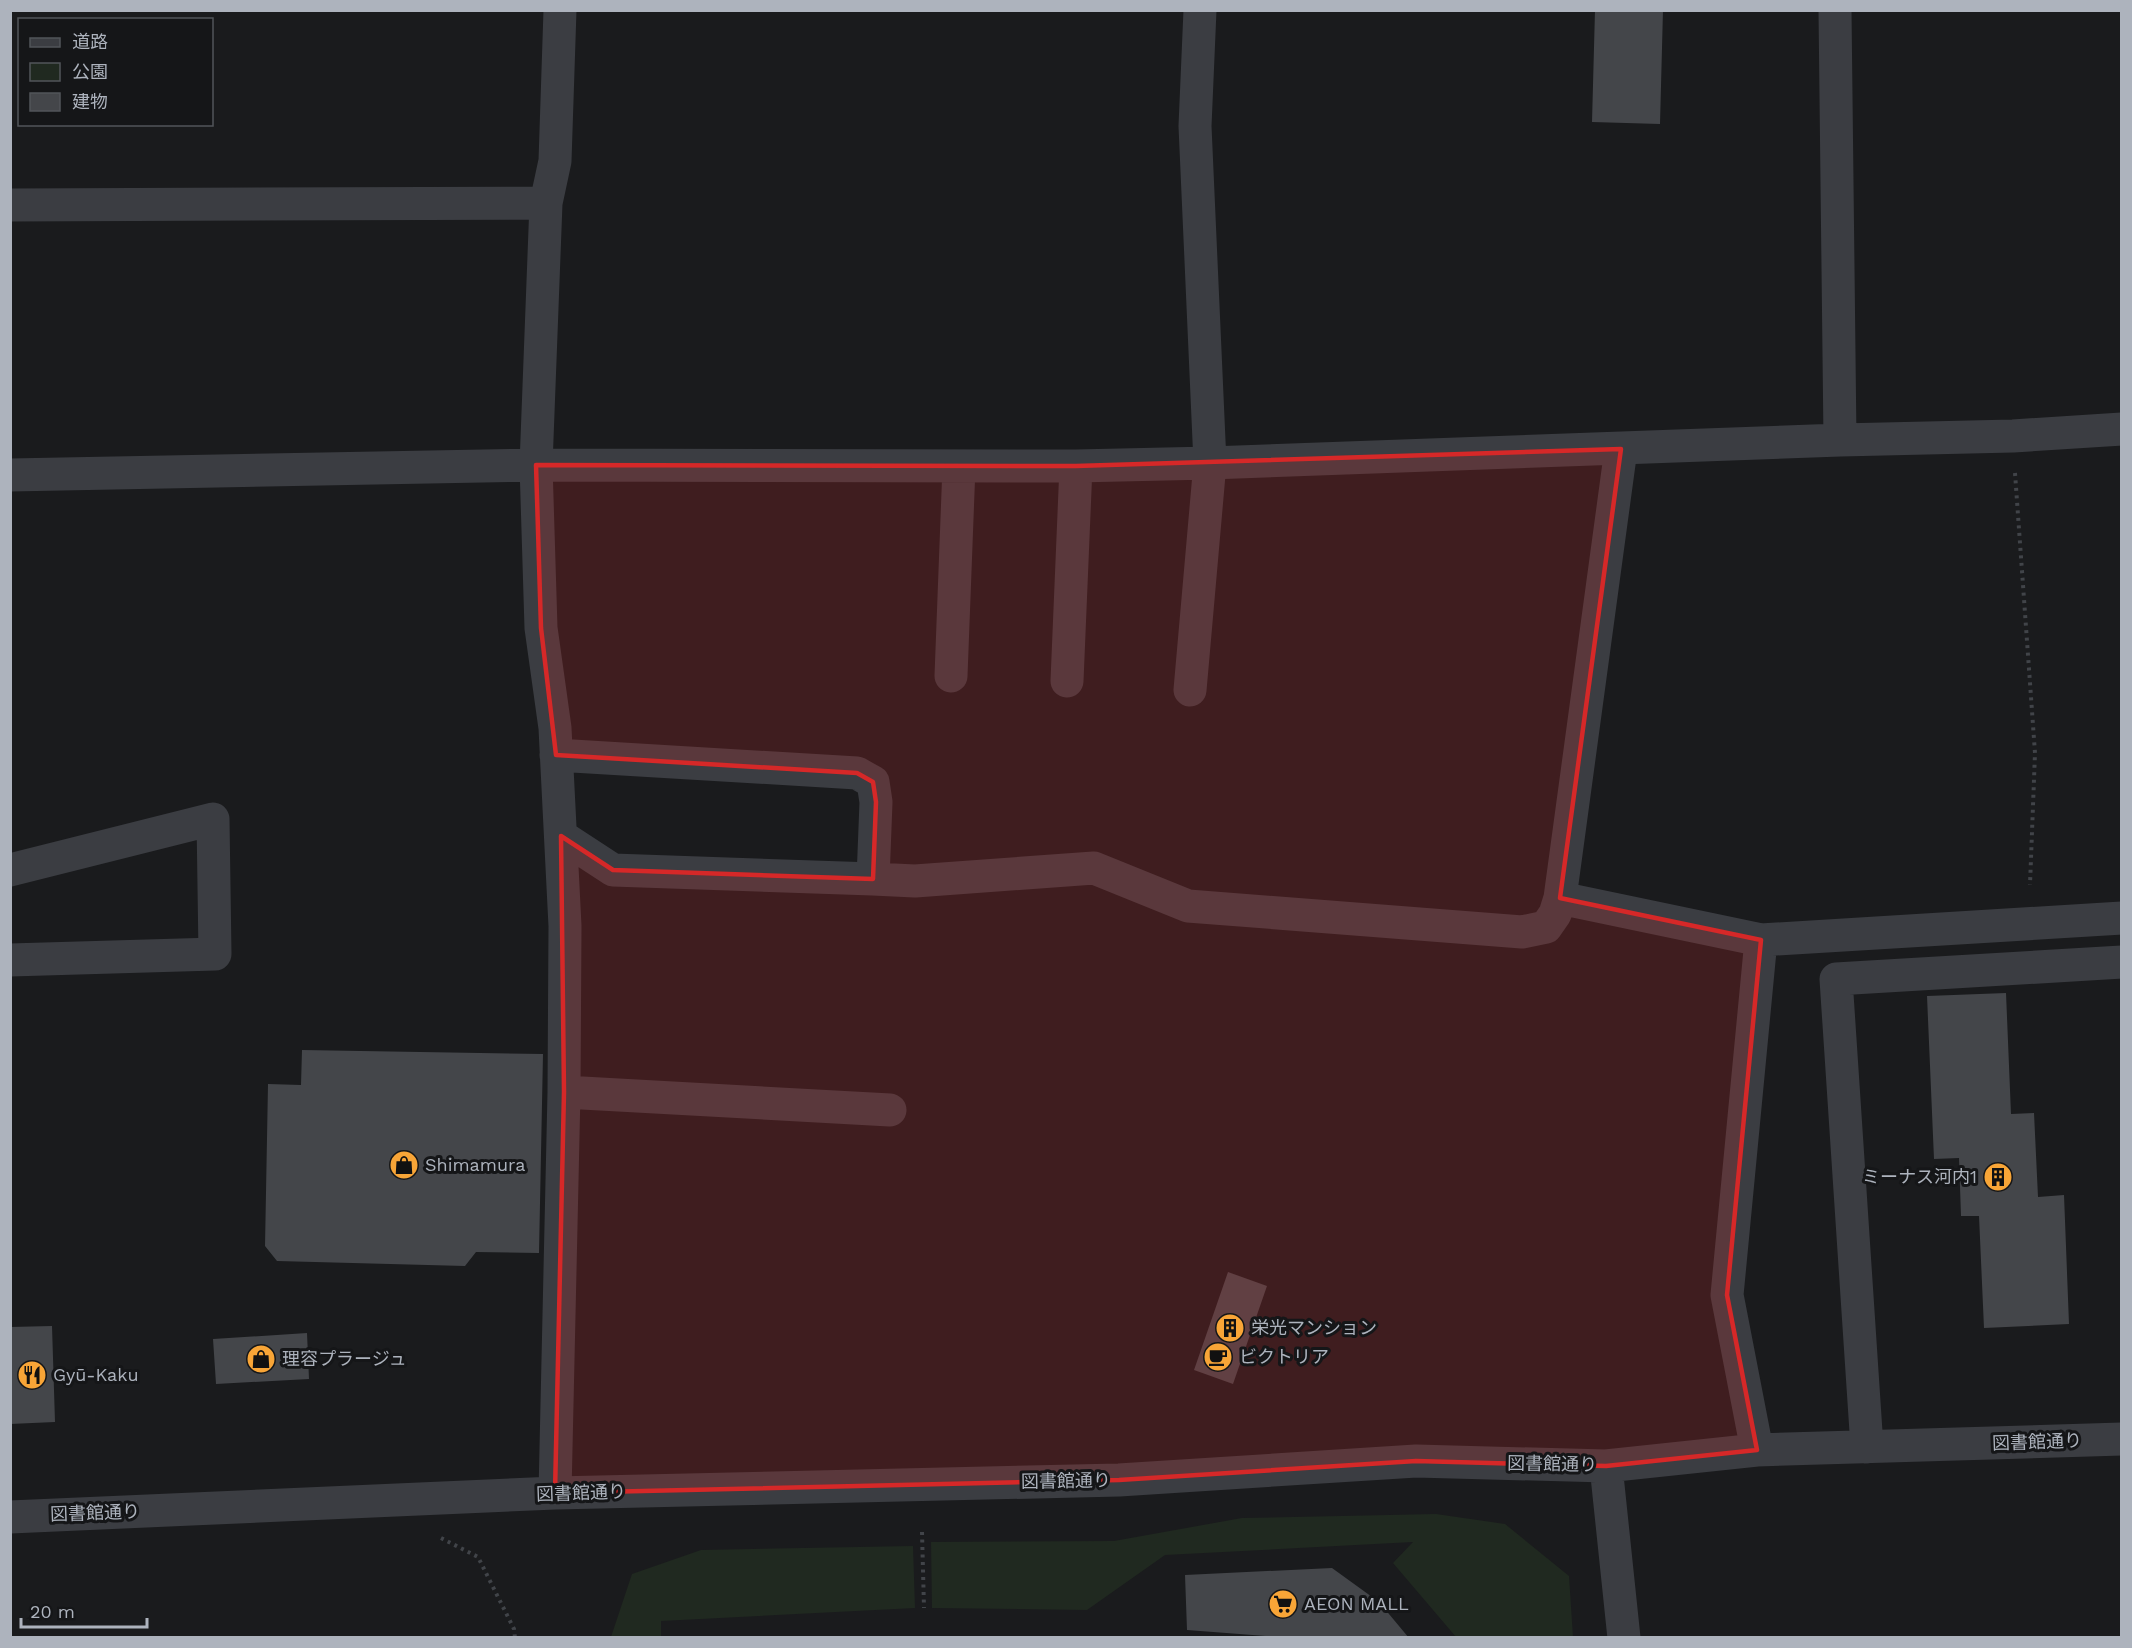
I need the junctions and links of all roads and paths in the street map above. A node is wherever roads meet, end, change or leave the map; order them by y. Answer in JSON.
{"nodes":[{"id":1,"x":560,"y":10,"type":"edge"},
{"id":2,"x":1200,"y":10,"type":"edge"},
{"id":3,"x":1834,"y":10,"type":"edge"},
{"id":4,"x":546,"y":203,"type":"junction"},
{"id":5,"x":10,"y":205,"type":"edge"},
{"id":6,"x":2121,"y":429,"type":"edge"},
{"id":7,"x":2013,"y":436,"type":"junction"},
{"id":8,"x":1840,"y":440,"type":"junction"},
{"id":9,"x":1621,"y":449,"type":"junction"},
{"id":10,"x":1210,"y":463,"type":"junction"},
{"id":11,"x":536,"y":465,"type":"junction"},
{"id":12,"x":959,"y":466,"type":"junction"},
{"id":13,"x":1076,"y":466,"type":"junction"},
{"id":14,"x":10,"y":475,"type":"edge"},
{"id":15,"x":951,"y":676,"type":"dead end"},
{"id":16,"x":1067,"y":681,"type":"dead end"},
{"id":17,"x":1190,"y":690,"type":"dead end"},
{"id":18,"x":556,"y":755,"type":"junction"},
{"id":19,"x":561,"y":836,"type":"junction"},
{"id":20,"x":10,"y":870,"type":"edge"},
{"id":21,"x":873,"y":879,"type":"junction"},
{"id":22,"x":1560,"y":898,"type":"junction"},
{"id":23,"x":2121,"y":918,"type":"edge"},
{"id":24,"x":2029,"y":924,"type":"junction"},
{"id":25,"x":1761,"y":940,"type":"junction"},
{"id":26,"x":10,"y":960,"type":"edge"},
{"id":27,"x":2121,"y":962,"type":"edge"},
{"id":28,"x":564,"y":1092,"type":"junction"},
{"id":29,"x":890,"y":1110,"type":"dead end"},
{"id":30,"x":2121,"y":1439,"type":"edge"},
{"id":31,"x":1866,"y":1447,"type":"junction"},
{"id":32,"x":1757,"y":1450,"type":"junction"},
{"id":33,"x":1606,"y":1466,"type":"junction"},
{"id":34,"x":555,"y":1493,"type":"junction"},
{"id":35,"x":10,"y":1517,"type":"edge"},
{"id":36,"x":922,"y":1532,"type":"dead end"},
{"id":37,"x":437,"y":1536,"type":"dead end"},
{"id":38,"x":924,"y":1608,"type":"dead end"},
{"id":39,"x":515,"y":1638,"type":"edge"},
{"id":40,"x":1624,"y":1638,"type":"edge"}],
"edges":[{"from":1,"to":4,"type":"street"},
{"from":2,"to":10,"type":"street"},
{"from":3,"to":8,"type":"street"},
{"from":4,"to":5,"type":"street"},
{"from":4,"to":11,"type":"street"},
{"from":6,"to":7,"type":"street"},
{"from":7,"to":8,"type":"street"},
{"from":7,"to":24,"type":"path"},
{"from":8,"to":9,"type":"street"},
{"from":9,"to":10,"type":"street"},
{"from":9,"to":22,"type":"street"},
{"from":10,"to":13,"type":"street"},
{"from":10,"to":17,"type":"street"},
{"from":11,"to":12,"type":"street"},
{"from":11,"to":14,"type":"street"},
{"from":11,"to":18,"type":"street"},
{"from":12,"to":13,"type":"street"},
{"from":12,"to":15,"type":"street"},
{"from":13,"to":16,"type":"street"},
{"from":18,"to":19,"type":"street"},
{"from":18,"to":21,"type":"street"},
{"from":19,"to":21,"type":"street"},
{"from":19,"to":28,"type":"street"},
{"from":20,"to":26,"type":"street"},
{"from":21,"to":22,"type":"street"},
{"from":22,"to":25,"type":"street"},
{"from":23,"to":24,"type":"street"},
{"from":24,"to":25,"type":"street"},
{"from":25,"to":32,"type":"street"},
{"from":27,"to":31,"type":"street"},
{"from":28,"to":29,"type":"street"},
{"from":28,"to":34,"type":"street"},
{"from":30,"to":31,"type":"street","name":"図書館通り"},
{"from":31,"to":32,"type":"street","name":"図書館通り"},
{"from":32,"to":33,"type":"street","name":"図書館通り"},
{"from":33,"to":34,"type":"street","name":"図書館通り"},
{"from":33,"to":40,"type":"street"},
{"from":34,"to":35,"type":"street","name":"図書館通り"},
{"from":36,"to":38,"type":"path"},
{"from":37,"to":39,"type":"path"}]}
